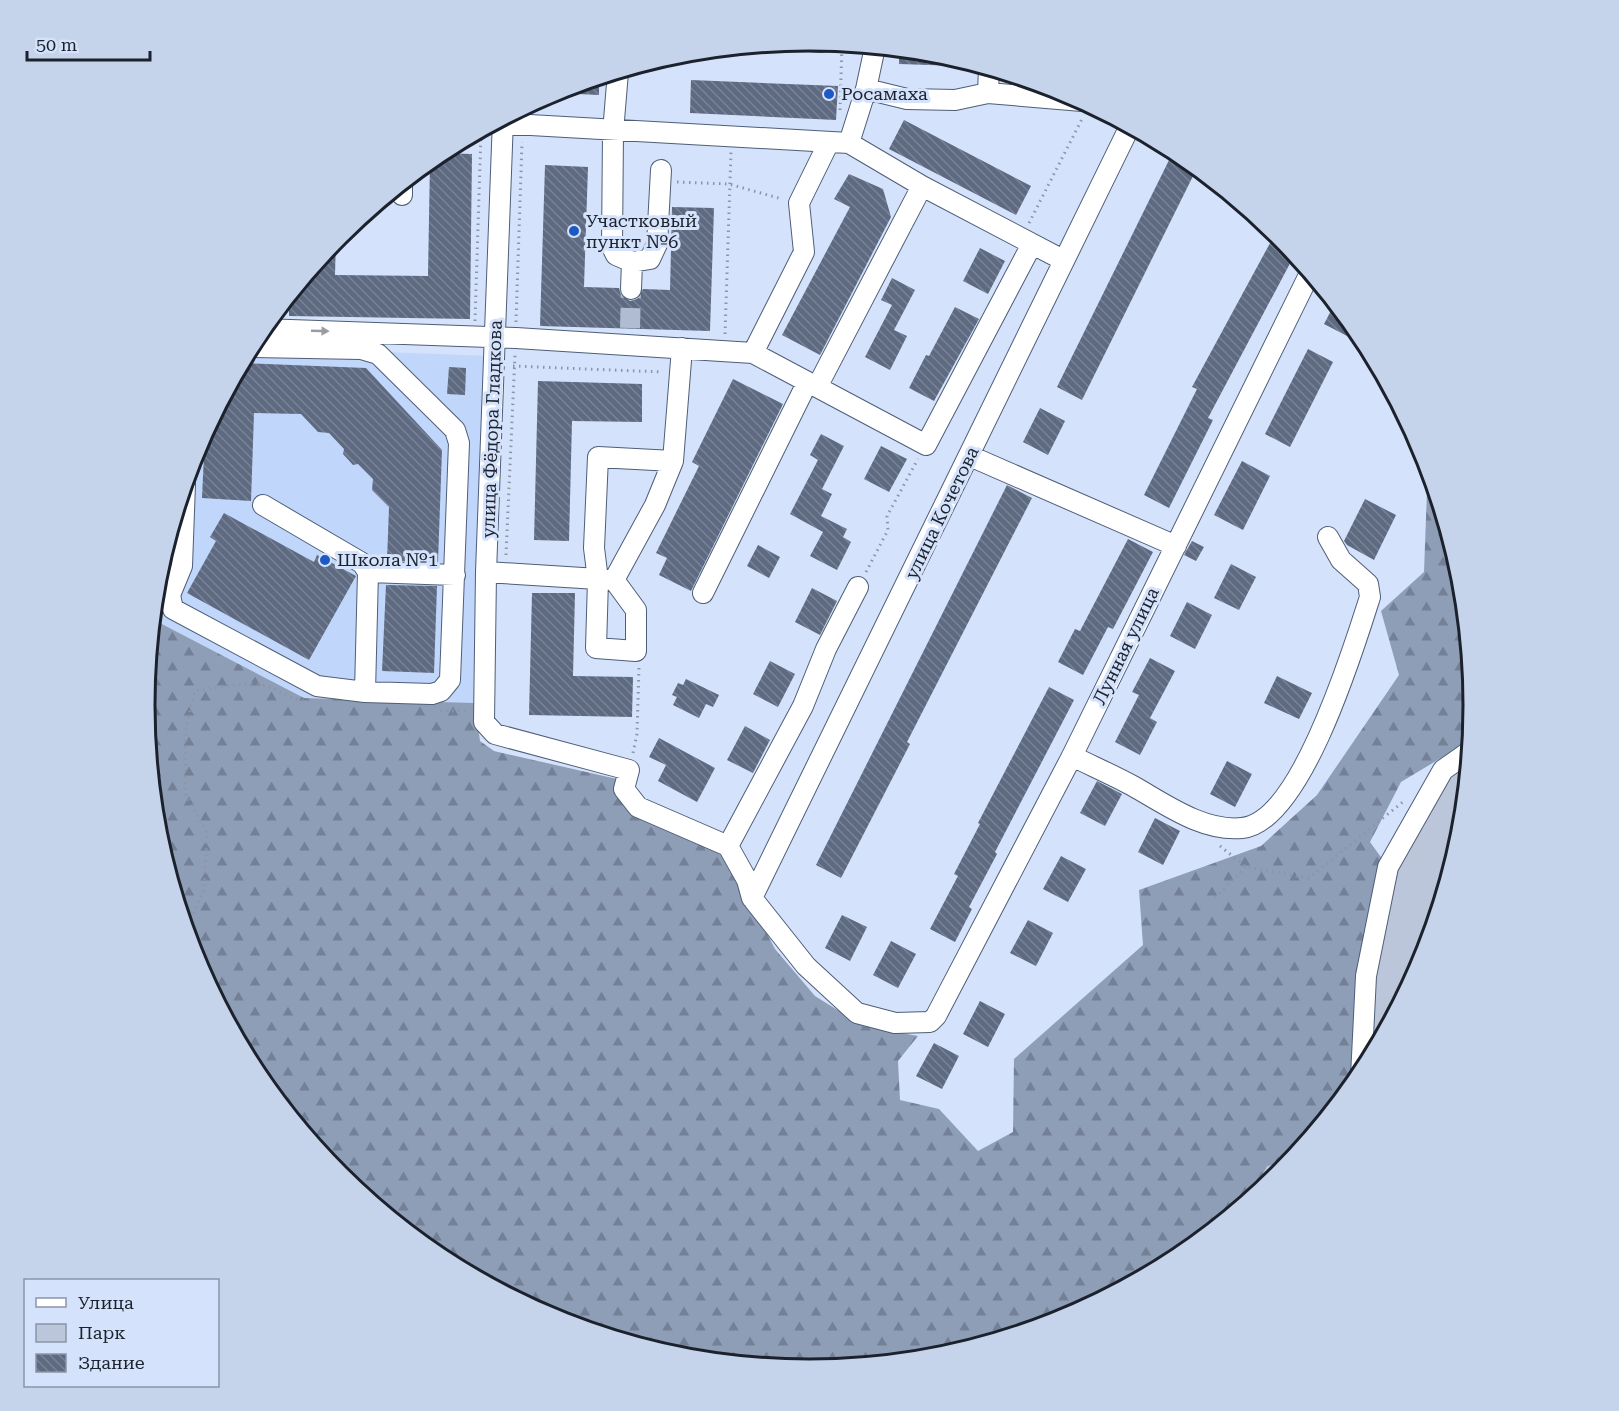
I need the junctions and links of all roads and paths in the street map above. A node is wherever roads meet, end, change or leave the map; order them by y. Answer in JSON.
{"nodes":[{"id":1,"x":842,"y":52,"type":"edge"},
{"id":2,"x":873,"y":54,"type":"edge"},
{"id":3,"x":988,"y":76,"type":"edge"},
{"id":4,"x":617,"y":80,"type":"edge"},
{"id":5,"x":866,"y":89,"type":"junction"},
{"id":6,"x":988,"y":93,"type":"junction"},
{"id":7,"x":1072,"y":106,"type":"edge"},
{"id":8,"x":1082,"y":111,"type":"edge"},
{"id":9,"x":510,"y":123,"type":"edge"},
{"id":10,"x":523,"y":125,"type":"junction"},
{"id":11,"x":500,"y":129,"type":"edge"},
{"id":12,"x":613,"y":132,"type":"junction"},
{"id":13,"x":1126,"y":133,"type":"edge"},
{"id":14,"x":731,"y":137,"type":"junction"},
{"id":15,"x":481,"y":140,"type":"edge"},
{"id":16,"x":829,"y":142,"type":"junction"},
{"id":17,"x":849,"y":143,"type":"junction"},
{"id":18,"x":661,"y":176,"type":"joint"},
{"id":19,"x":729,"y":184,"type":"junction"},
{"id":20,"x":922,"y":186,"type":"junction"},
{"id":21,"x":799,"y":203,"type":"junction"},
{"id":22,"x":1027,"y":241,"type":"junction"},
{"id":23,"x":1063,"y":260,"type":"junction"},
{"id":24,"x":632,"y":262,"type":"junction"},
{"id":25,"x":1307,"y":280,"type":"edge"},
{"id":26,"x":631,"y":289,"type":"tunnel mouth"},
{"id":27,"x":274,"y":329,"type":"edge"},
{"id":28,"x":475,"y":330,"type":"dead end"},
{"id":29,"x":516,"y":332,"type":"dead end"},
{"id":30,"x":495,"y":337,"type":"junction"},
{"id":31,"x":516,"y":345,"type":"dead end"},
{"id":32,"x":262,"y":347,"type":"edge"},
{"id":33,"x":682,"y":348,"type":"junction"},
{"id":34,"x":724,"y":351,"type":"junction"},
{"id":35,"x":753,"y":353,"type":"junction"},
{"id":36,"x":502,"y":365,"type":"dead end"},
{"id":37,"x":514,"y":366,"type":"junction"},
{"id":38,"x":680,"y":373,"type":"junction"},
{"id":39,"x":812,"y":385,"type":"junction"},
{"id":40,"x":926,"y":445,"type":"junction"},
{"id":41,"x":970,"y":456,"type":"junction"},
{"id":42,"x":673,"y":461,"type":"junction"},
{"id":43,"x":263,"y":504,"type":"dead end"},
{"id":44,"x":184,"y":514,"type":"edge"},
{"id":45,"x":1328,"y":537,"type":"dead end"},
{"id":46,"x":1176,"y":546,"type":"junction"},
{"id":47,"x":368,"y":572,"type":"junction"},
{"id":48,"x":496,"y":572,"type":"junction"},
{"id":49,"x":455,"y":575,"type":"junction"},
{"id":50,"x":606,"y":580,"type":"junction"},
{"id":51,"x":858,"y":586,"type":"joint"},
{"id":52,"x":703,"y":593,"type":"dead end"},
{"id":53,"x":636,"y":651,"type":"junction"},
{"id":54,"x":365,"y":692,"type":"junction"},
{"id":55,"x":310,"y":702,"type":"dead end"},
{"id":56,"x":483,"y":710,"type":"junction"},
{"id":57,"x":431,"y":711,"type":"dead end"},
{"id":58,"x":1072,"y":756,"type":"junction"},
{"id":59,"x":1462,"y":757,"type":"edge"},
{"id":60,"x":629,"y":770,"type":"junction"},
{"id":61,"x":1407,"y":799,"type":"dead end"},
{"id":62,"x":1213,"y":840,"type":"dead end"},
{"id":63,"x":728,"y":846,"type":"junction"},
{"id":64,"x":1246,"y":867,"type":"junction"},
{"id":65,"x":752,"y":898,"type":"junction"},
{"id":66,"x":1215,"y":898,"type":"dead end"},
{"id":67,"x":191,"y":919,"type":"edge"},
{"id":68,"x":1362,"y":1056,"type":"edge"}],
"edges":[{"from":1,"to":17,"type":"path"},
{"from":2,"to":5,"type":"street"},
{"from":3,"to":6,"type":"street"},
{"from":4,"to":12,"type":"street"},
{"from":5,"to":6,"type":"street"},
{"from":5,"to":17,"type":"street"},
{"from":6,"to":7,"type":"street"},
{"from":8,"to":22,"type":"path"},
{"from":9,"to":10,"type":"street"},
{"from":10,"to":12,"type":"street"},
{"from":10,"to":29,"type":"path"},
{"from":11,"to":30,"type":"street","name":"улица Фёдора Гладкова"},
{"from":12,"to":14,"type":"street"},
{"from":12,"to":24,"type":"street"},
{"from":13,"to":23,"type":"street","name":"улица Кочетова"},
{"from":14,"to":16,"type":"street"},
{"from":14,"to":19,"type":"path"},
{"from":15,"to":28,"type":"path"},
{"from":16,"to":17,"type":"street"},
{"from":16,"to":21,"type":"street"},
{"from":17,"to":20,"type":"street"},
{"from":18,"to":19,"type":"path"},
{"from":18,"to":24,"type":"street"},
{"from":19,"to":21,"type":"path"},
{"from":19,"to":34,"type":"path"},
{"from":20,"to":22,"type":"street"},
{"from":20,"to":39,"type":"street"},
{"from":21,"to":35,"type":"street"},
{"from":22,"to":23,"type":"street"},
{"from":22,"to":40,"type":"street"},
{"from":23,"to":41,"type":"street","name":"улица Кочетова"},
{"from":24,"to":26,"type":"street"},
{"from":25,"to":46,"type":"street","name":"Лунная улица"},
{"from":27,"to":30,"type":"street","one_way":true},
{"from":30,"to":33,"type":"street"},
{"from":30,"to":48,"type":"street","name":"улица Фёдора Гладкова"},
{"from":31,"to":37,"type":"path"},
{"from":32,"to":49,"type":"street"},
{"from":33,"to":34,"type":"street"},
{"from":33,"to":38,"type":"street"},
{"from":34,"to":35,"type":"street"},
{"from":35,"to":39,"type":"street"},
{"from":36,"to":37,"type":"path"},
{"from":37,"to":38,"type":"path"},
{"from":37,"to":48,"type":"path"},
{"from":38,"to":42,"type":"street"},
{"from":39,"to":40,"type":"street"},
{"from":39,"to":52,"type":"street"},
{"from":40,"to":51,"type":"path"},
{"from":41,"to":46,"type":"street"},
{"from":41,"to":65,"type":"street","name":"улица Кочетова"},
{"from":42,"to":50,"type":"street"},
{"from":42,"to":50,"type":"street"},
{"from":43,"to":47,"type":"street"},
{"from":44,"to":54,"type":"street"},
{"from":45,"to":58,"type":"street"},
{"from":46,"to":58,"type":"street","name":"Лунная улица"},
{"from":47,"to":49,"type":"street"},
{"from":47,"to":54,"type":"street"},
{"from":48,"to":50,"type":"street"},
{"from":48,"to":56,"type":"street","name":"улица Фёдора Гладкова"},
{"from":49,"to":54,"type":"street"},
{"from":50,"to":53,"type":"street"},
{"from":50,"to":53,"type":"street"},
{"from":51,"to":63,"type":"street"},
{"from":53,"to":60,"type":"path"},
{"from":55,"to":67,"type":"path"},
{"from":56,"to":57,"type":"path"},
{"from":56,"to":60,"type":"street","name":"улица Фёдора Гладкова"},
{"from":58,"to":65,"type":"street","name":"Лунная улица"},
{"from":59,"to":68,"type":"street"},
{"from":60,"to":63,"type":"street"},
{"from":61,"to":64,"type":"path"},
{"from":62,"to":64,"type":"path"},
{"from":63,"to":65,"type":"street"},
{"from":64,"to":66,"type":"path"}]}
